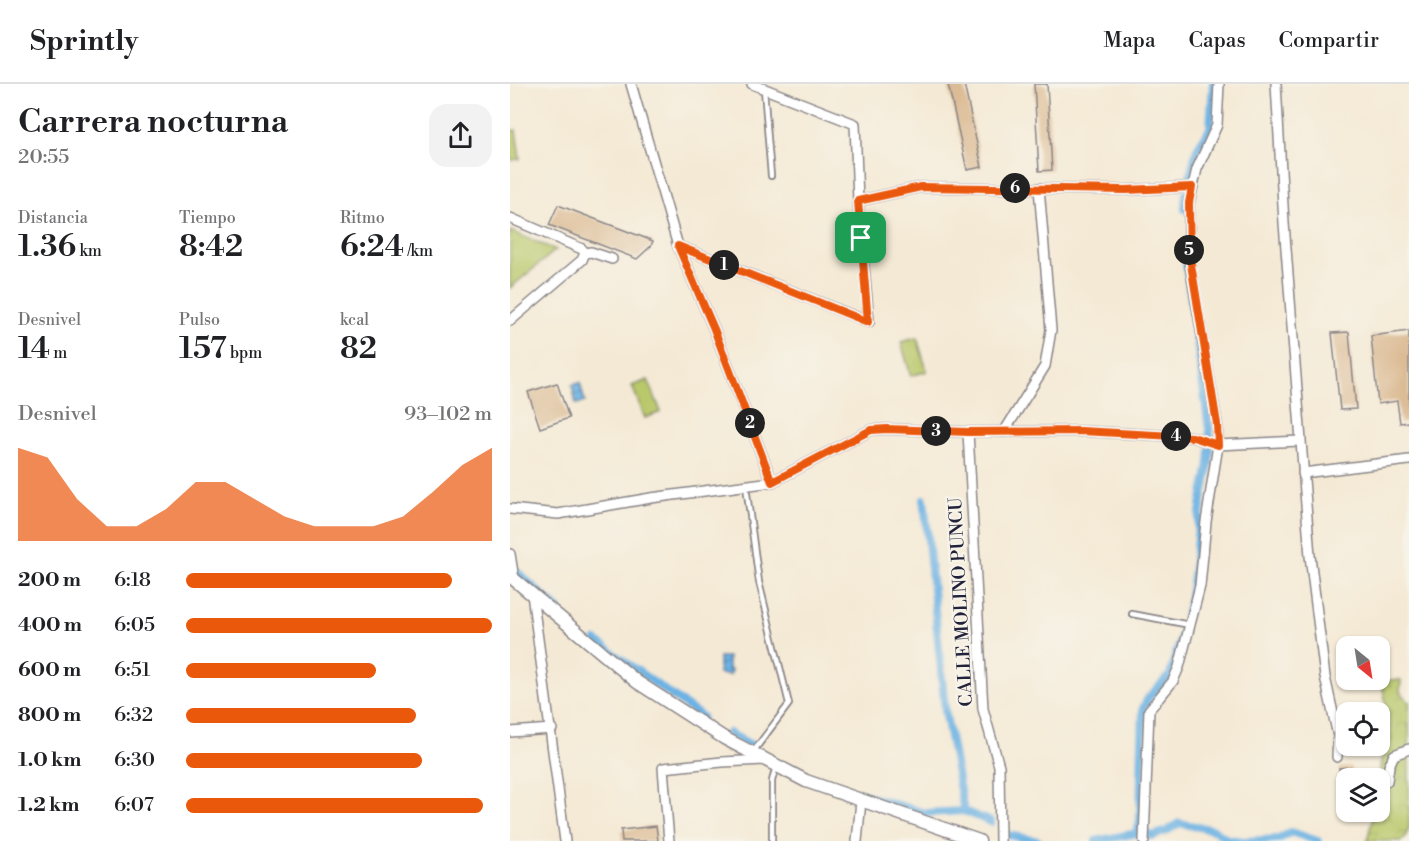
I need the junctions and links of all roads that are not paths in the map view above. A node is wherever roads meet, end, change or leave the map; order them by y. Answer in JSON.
{"nodes":[{"id":1,"x":631,"y":84,"type":"edge"},
{"id":2,"x":752,"y":84,"type":"edge"},
{"id":3,"x":1219,"y":84,"type":"edge"},
{"id":4,"x":1276,"y":84,"type":"edge"},
{"id":5,"x":764,"y":89,"type":"junction"},
{"id":6,"x":771,"y":176,"type":"dead end"},
{"id":7,"x":1192,"y":187,"type":"junction"},
{"id":8,"x":1039,"y":188,"type":"junction"},
{"id":9,"x":858,"y":201,"type":"junction"},
{"id":10,"x":510,"y":218,"type":"edge"},
{"id":11,"x":678,"y":246,"type":"junction"},
{"id":12,"x":585,"y":253,"type":"junction"},
{"id":13,"x":612,"y":259,"type":"dead end"},
{"id":14,"x":510,"y":321,"type":"edge"},
{"id":15,"x":968,"y":432,"type":"junction"},
{"id":16,"x":1004,"y":432,"type":"junction"},
{"id":17,"x":1300,"y":441,"type":"junction"},
{"id":18,"x":1218,"y":445,"type":"junction"},
{"id":19,"x":1409,"y":460,"type":"edge"},
{"id":20,"x":1303,"y":473,"type":"junction"},
{"id":21,"x":772,"y":482,"type":"junction"},
{"id":22,"x":746,"y":486,"type":"junction"},
{"id":23,"x":510,"y":509,"type":"edge"},
{"id":24,"x":510,"y":554,"type":"edge"},
{"id":25,"x":512,"y":578,"type":"edge"},
{"id":26,"x":532,"y":594,"type":"junction"},
{"id":27,"x":1132,"y":614,"type":"dead end"},
{"id":28,"x":1190,"y":625,"type":"junction"},
{"id":29,"x":552,"y":729,"type":"junction"},
{"id":30,"x":510,"y":732,"type":"edge"},
{"id":31,"x":1409,"y":749,"type":"edge"},
{"id":32,"x":752,"y":753,"type":"junction"},
{"id":33,"x":1337,"y":757,"type":"dead end"},
{"id":34,"x":771,"y":763,"type":"junction"},
{"id":35,"x":1389,"y":768,"type":"edge"},
{"id":36,"x":861,"y":801,"type":"junction"},
{"id":37,"x":963,"y":838,"type":"edge"},
{"id":38,"x":566,"y":841,"type":"edge"},
{"id":39,"x":669,"y":841,"type":"edge"},
{"id":40,"x":772,"y":841,"type":"edge"},
{"id":41,"x":857,"y":841,"type":"edge"},
{"id":42,"x":979,"y":841,"type":"edge"},
{"id":43,"x":1000,"y":841,"type":"edge"},
{"id":44,"x":1144,"y":841,"type":"edge"}],
"edges":[{"from":1,"to":11,"type":"street"},
{"from":2,"to":5,"type":"street"},
{"from":3,"to":7,"type":"street"},
{"from":4,"to":17,"type":"street"},
{"from":5,"to":6,"type":"lane"},
{"from":5,"to":9,"type":"street"},
{"from":7,"to":8,"type":"street"},
{"from":7,"to":18,"type":"street"},
{"from":8,"to":9,"type":"street"},
{"from":8,"to":16,"type":"street"},
{"from":9,"to":11,"type":"street"},
{"from":10,"to":12,"type":"street"},
{"from":11,"to":21,"type":"street"},
{"from":12,"to":13,"type":"street"},
{"from":12,"to":14,"type":"street"},
{"from":15,"to":16,"type":"street"},
{"from":15,"to":21,"type":"street"},
{"from":15,"to":43,"type":"street","name":"CALLE MOLINO PUNCU"},
{"from":16,"to":18,"type":"street"},
{"from":17,"to":18,"type":"street"},
{"from":17,"to":20,"type":"street"},
{"from":18,"to":28,"type":"street"},
{"from":19,"to":20,"type":"street"},
{"from":20,"to":33,"type":"street"},
{"from":21,"to":22,"type":"street"},
{"from":22,"to":23,"type":"street"},
{"from":22,"to":32,"type":"lane"},
{"from":24,"to":25,"type":"street"},
{"from":25,"to":26,"type":"street"},
{"from":26,"to":29,"type":"street"},
{"from":26,"to":32,"type":"street"},
{"from":27,"to":28,"type":"lane"},
{"from":28,"to":44,"type":"street"},
{"from":29,"to":30,"type":"street"},
{"from":29,"to":38,"type":"street"},
{"from":31,"to":35,"type":"street"},
{"from":32,"to":34,"type":"street"},
{"from":34,"to":36,"type":"street"},
{"from":34,"to":39,"type":"street"},
{"from":34,"to":40,"type":"lane"},
{"from":36,"to":37,"type":"street"},
{"from":36,"to":41,"type":"street"},
{"from":37,"to":42,"type":"street"}]}
